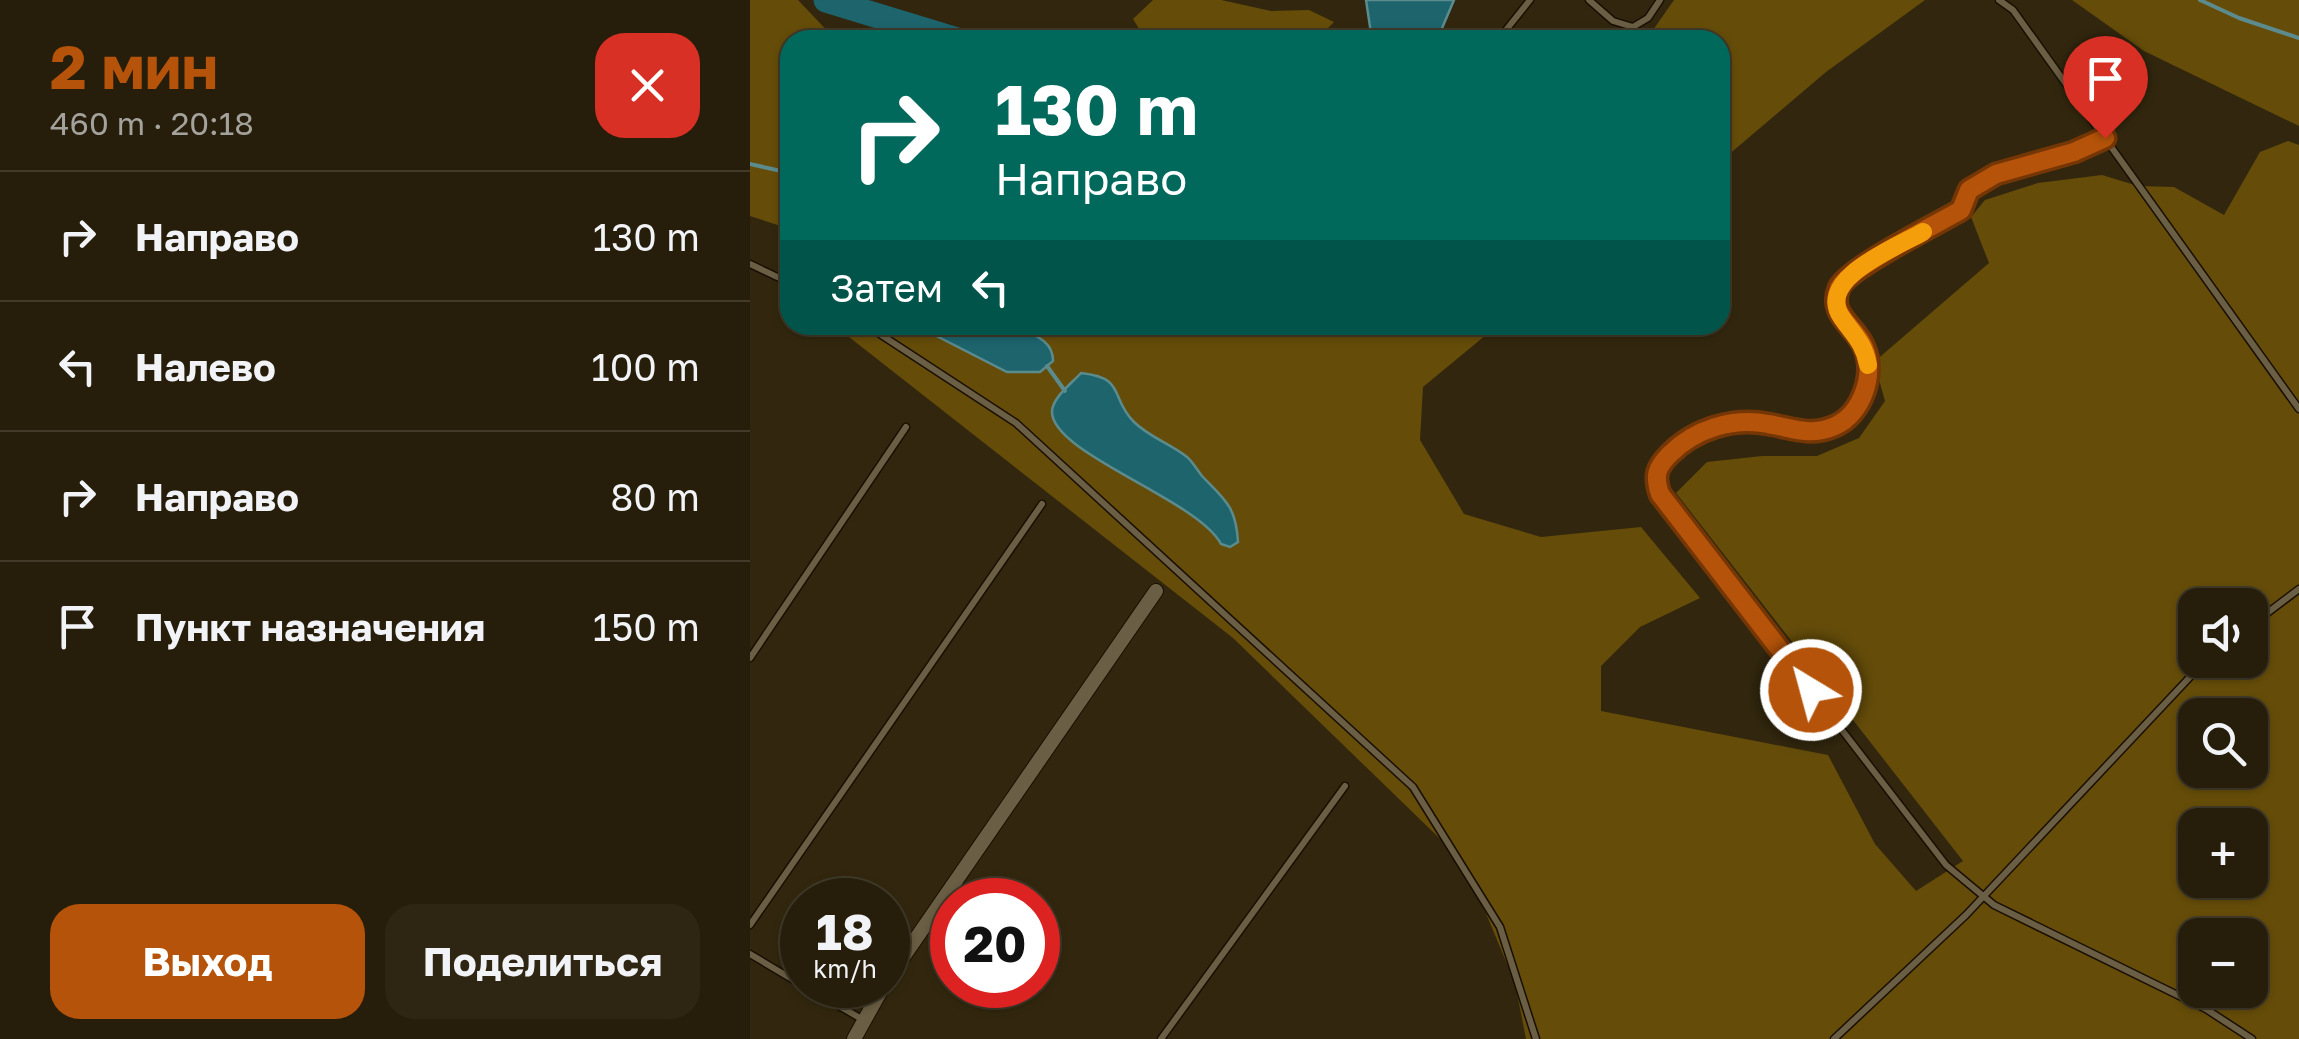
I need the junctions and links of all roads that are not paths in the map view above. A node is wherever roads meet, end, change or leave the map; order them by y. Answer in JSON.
{"nodes":[{"id":1,"x":1530,"y":0,"type":"edge"},
{"id":2,"x":1588,"y":0,"type":"edge"},
{"id":3,"x":1660,"y":0,"type":"edge"},
{"id":4,"x":2000,"y":0,"type":"edge"},
{"id":5,"x":1506,"y":30,"type":"edge"},
{"id":6,"x":2105,"y":138,"type":"junction"},
{"id":7,"x":750,"y":264,"type":"edge"},
{"id":8,"x":780,"y":279,"type":"edge"},
{"id":9,"x":881,"y":335,"type":"edge"},
{"id":10,"x":2299,"y":409,"type":"edge"},
{"id":11,"x":906,"y":427,"type":"dead end"},
{"id":12,"x":1042,"y":504,"type":"dead end"},
{"id":13,"x":2299,"y":590,"type":"edge"},
{"id":14,"x":1156,"y":591,"type":"dead end"},
{"id":15,"x":2268,"y":613,"type":"edge"},
{"id":16,"x":750,"y":658,"type":"edge"},
{"id":17,"x":2189,"y":678,"type":"edge"},
{"id":18,"x":1345,"y":786,"type":"dead end"},
{"id":19,"x":1983,"y":897,"type":"junction"},
{"id":20,"x":750,"y":925,"type":"edge"},
{"id":21,"x":910,"y":947,"type":"edge"},
{"id":22,"x":750,"y":954,"type":"edge"},
{"id":23,"x":780,"y":972,"type":"edge"},
{"id":24,"x":842,"y":1008,"type":"edge"},
{"id":25,"x":873,"y":1008,"type":"edge"},
{"id":26,"x":866,"y":1022,"type":"junction"},
{"id":27,"x":854,"y":1039,"type":"edge"},
{"id":28,"x":1161,"y":1039,"type":"edge"},
{"id":29,"x":1536,"y":1039,"type":"edge"},
{"id":30,"x":1834,"y":1039,"type":"edge"},
{"id":31,"x":2252,"y":1039,"type":"edge"}],
"edges":[{"from":1,"to":5,"type":"lane"},
{"from":2,"to":3,"type":"lane"},
{"from":4,"to":6,"type":"lane"},
{"from":6,"to":10,"type":"lane"},
{"from":6,"to":19,"type":"lane"},
{"from":7,"to":8,"type":"lane"},
{"from":9,"to":29,"type":"lane"},
{"from":11,"to":16,"type":"lane"},
{"from":12,"to":20,"type":"lane"},
{"from":13,"to":15,"type":"lane"},
{"from":14,"to":21,"type":"street"},
{"from":17,"to":19,"type":"lane"},
{"from":18,"to":28,"type":"lane"},
{"from":19,"to":30,"type":"lane"},
{"from":19,"to":31,"type":"lane"},
{"from":22,"to":23,"type":"lane"},
{"from":24,"to":26,"type":"lane"},
{"from":25,"to":26,"type":"street"},
{"from":26,"to":27,"type":"street"}]}
